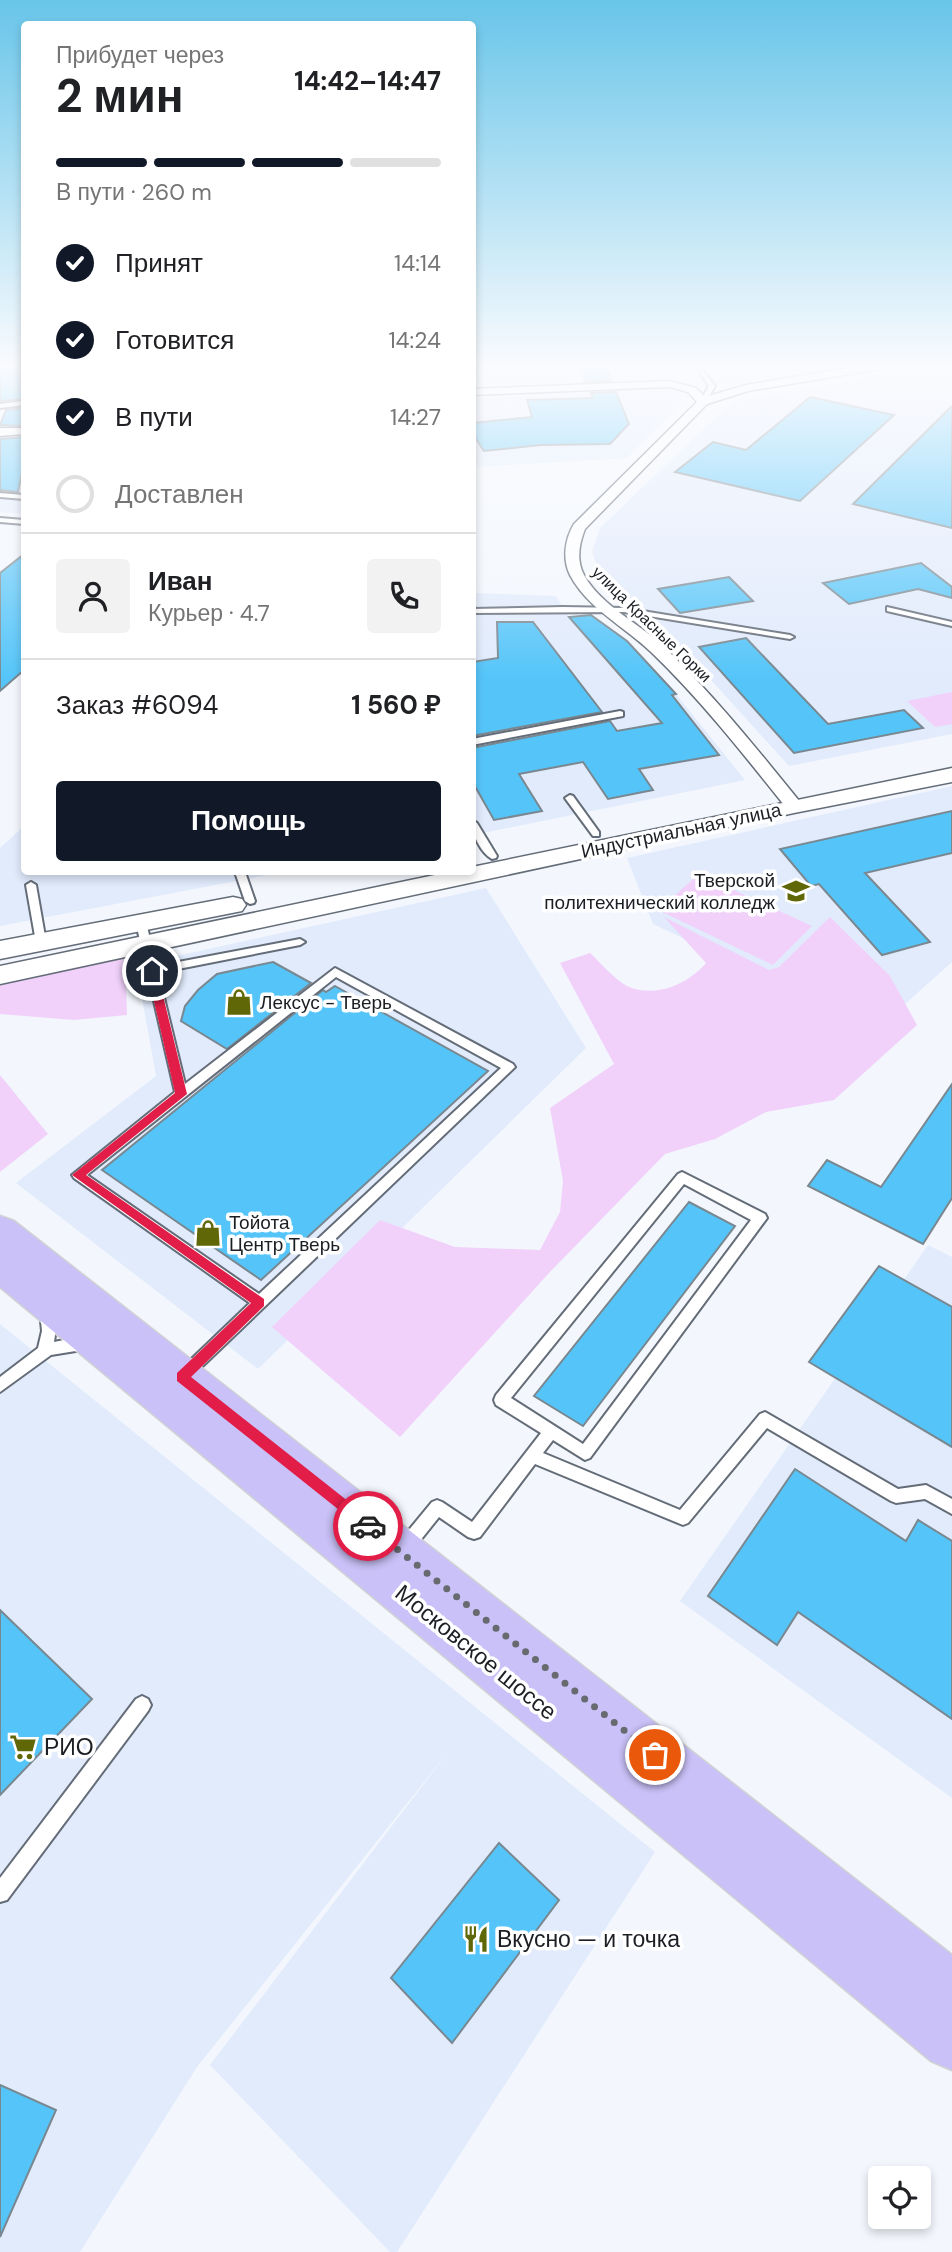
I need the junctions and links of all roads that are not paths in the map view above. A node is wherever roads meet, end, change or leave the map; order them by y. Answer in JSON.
{"nodes":[{"id":1,"x":637,"y":468,"type":"edge"},
{"id":2,"x":0,"y":495,"type":"edge"},
{"id":3,"x":21,"y":497,"type":"edge"},
{"id":4,"x":0,"y":520,"type":"edge"},
{"id":5,"x":21,"y":522,"type":"edge"},
{"id":6,"x":890,"y":609,"type":"dead end"},
{"id":7,"x":610,"y":610,"type":"junction"},
{"id":8,"x":476,"y":611,"type":"edge"},
{"id":9,"x":952,"y":624,"type":"edge"},
{"id":10,"x":790,"y":637,"type":"dead end"},
{"id":11,"x":620,"y":714,"type":"dead end"},
{"id":12,"x":476,"y":741,"type":"edge"},
{"id":13,"x":952,"y":762,"type":"edge"},
{"id":14,"x":952,"y":775,"type":"edge"},
{"id":15,"x":570,"y":798,"type":"dead end"},
{"id":16,"x":790,"y":800,"type":"junction"},
{"id":17,"x":596,"y":834,"type":"junction"},
{"id":18,"x":476,"y":837,"type":"edge"},
{"id":19,"x":482,"y":858,"type":"edge"},
{"id":20,"x":476,"y":865,"type":"edge"},
{"id":21,"x":241,"y":875,"type":"edge"},
{"id":22,"x":393,"y":875,"type":"edge"},
{"id":23,"x":425,"y":875,"type":"edge"},
{"id":24,"x":31,"y":885,"type":"dead end"},
{"id":25,"x":250,"y":901,"type":"junction"},
{"id":26,"x":143,"y":933,"type":"junction"},
{"id":27,"x":41,"y":942,"type":"junction"},
{"id":28,"x":300,"y":942,"type":"dead end"},
{"id":29,"x":0,"y":950,"type":"edge"},
{"id":30,"x":152,"y":971,"type":"junction"},
{"id":31,"x":0,"y":975,"type":"edge"},
{"id":32,"x":181,"y":1094,"type":"junction"},
{"id":33,"x":0,"y":1232,"type":"edge"},
{"id":34,"x":0,"y":1264,"type":"edge"},
{"id":35,"x":44,"y":1300,"type":"junction"},
{"id":36,"x":260,"y":1303,"type":"junction"},
{"id":37,"x":98,"y":1344,"type":"junction"},
{"id":38,"x":45,"y":1349,"type":"junction"},
{"id":39,"x":182,"y":1377,"type":"junction"},
{"id":40,"x":0,"y":1386,"type":"edge"},
{"id":41,"x":551,"y":1431,"type":"junction"},
{"id":42,"x":532,"y":1456,"type":"junction"},
{"id":43,"x":952,"y":1507,"type":"edge"},
{"id":44,"x":392,"y":1564,"type":"junction"},
{"id":45,"x":142,"y":1705,"type":"dead end"},
{"id":46,"x":0,"y":1893,"type":"edge"},
{"id":47,"x":952,"y":1992,"type":"edge"},
{"id":48,"x":952,"y":2040,"type":"edge"}],
"edges":[{"from":1,"to":7,"type":"street","name":"улица Красные Горки"},
{"from":2,"to":3,"type":"lane"},
{"from":4,"to":5,"type":"lane"},
{"from":6,"to":9,"type":"lane"},
{"from":7,"to":8,"type":"lane"},
{"from":7,"to":10,"type":"lane"},
{"from":7,"to":16,"type":"street","name":"улица Красные Горки"},
{"from":11,"to":12,"type":"lane"},
{"from":13,"to":16,"type":"street","name":"Индустриальная улица"},
{"from":14,"to":16,"type":"street","name":"Индустриальная улица"},
{"from":15,"to":17,"type":"lane"},
{"from":16,"to":17,"type":"street","name":"Индустриальная улица"},
{"from":16,"to":20,"type":"street","name":"Индустриальная улица"},
{"from":17,"to":19,"type":"street","name":"Индустриальная улица"},
{"from":18,"to":19,"type":"lane"},
{"from":21,"to":25,"type":"lane"},
{"from":22,"to":25,"type":"street","name":"Индустриальная улица"},
{"from":23,"to":26,"type":"street","name":"Индустриальная улица"},
{"from":24,"to":27,"type":"lane"},
{"from":25,"to":26,"type":"street","name":"Индустриальная улица"},
{"from":26,"to":27,"type":"street","name":"Индустриальная улица"},
{"from":26,"to":30,"type":"lane"},
{"from":26,"to":31,"type":"street","name":"Индустриальная улица"},
{"from":27,"to":29,"type":"street","name":"Индустриальная улица"},
{"from":28,"to":30,"type":"lane"},
{"from":30,"to":32,"type":"lane"},
{"from":32,"to":36,"type":"lane"},
{"from":32,"to":36,"type":"lane"},
{"from":33,"to":39,"type":"main road","name":"Московское шоссе"},
{"from":34,"to":35,"type":"main road","name":"Московское шоссе"},
{"from":35,"to":37,"type":"main road","name":"Московское шоссе"},
{"from":35,"to":38,"type":"lane"},
{"from":36,"to":39,"type":"lane"},
{"from":37,"to":38,"type":"lane"},
{"from":37,"to":44,"type":"main road","name":"Московское шоссе"},
{"from":38,"to":40,"type":"lane"},
{"from":39,"to":44,"type":"main road","name":"Московское шоссе"},
{"from":41,"to":41,"type":"lane"},
{"from":41,"to":42,"type":"lane"},
{"from":42,"to":43,"type":"lane"},
{"from":42,"to":44,"type":"lane"},
{"from":44,"to":47,"type":"main road","name":"Московское шоссе"},
{"from":44,"to":48,"type":"main road","name":"Московское шоссе"},
{"from":45,"to":46,"type":"lane"}]}
